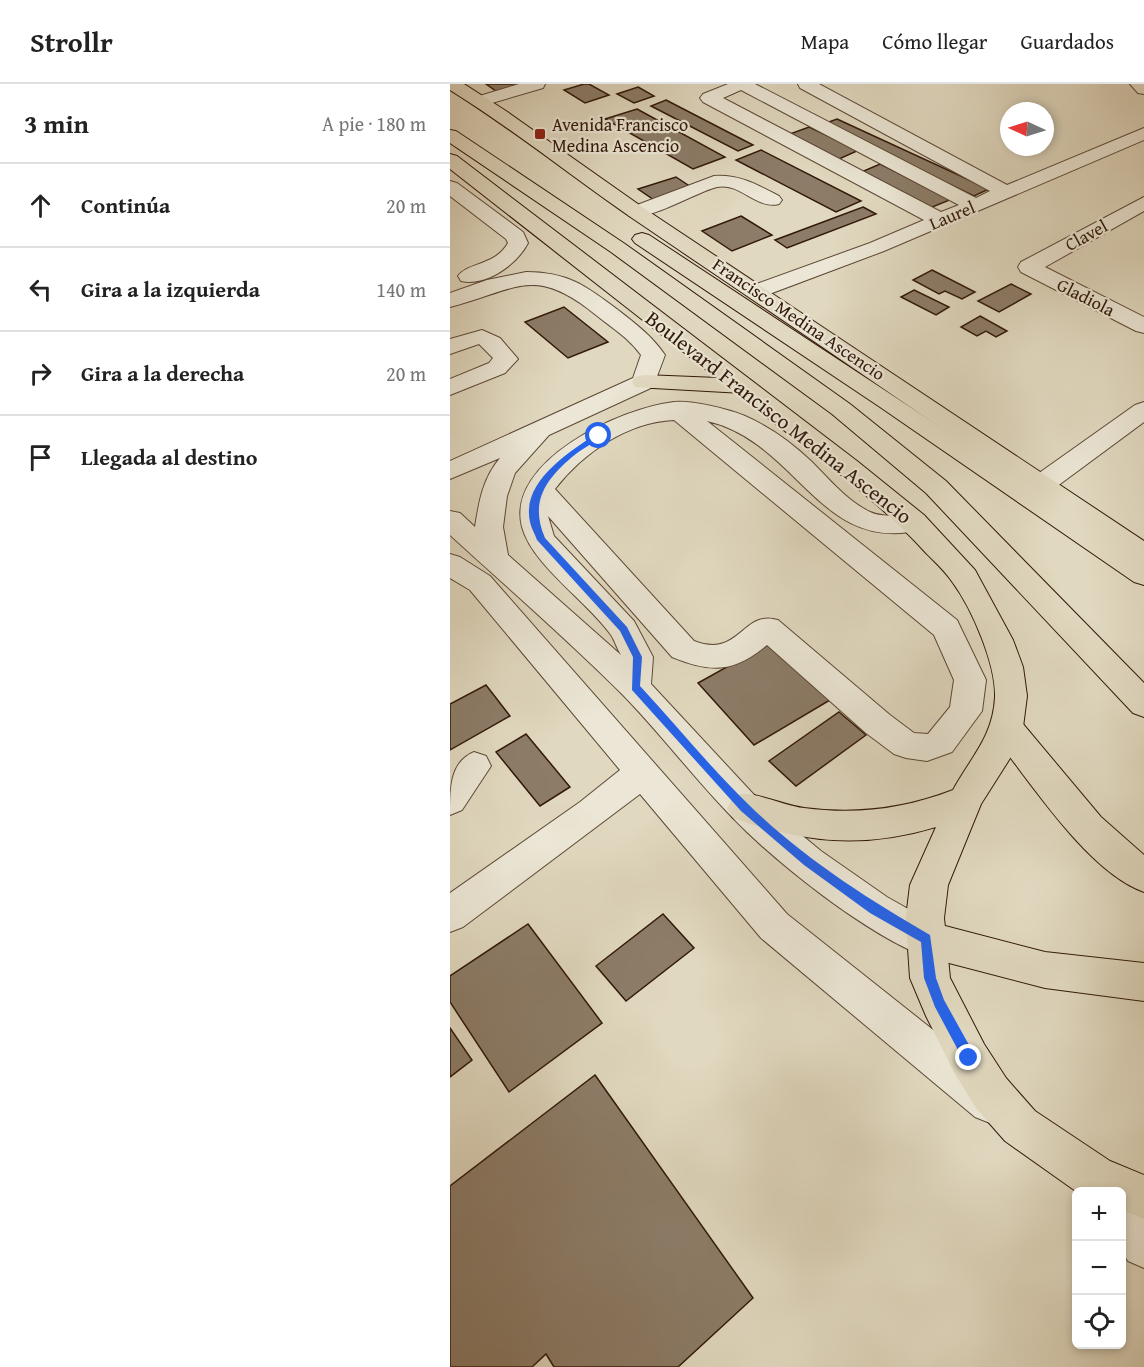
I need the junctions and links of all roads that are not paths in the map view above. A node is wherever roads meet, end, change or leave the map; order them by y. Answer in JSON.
{"nodes":[{"id":1,"x":452,"y":84,"type":"edge"},
{"id":2,"x":537,"y":84,"type":"edge"},
{"id":3,"x":742,"y":84,"type":"edge"},
{"id":4,"x":806,"y":84,"type":"edge"},
{"id":5,"x":1138,"y":84,"type":"edge"},
{"id":6,"x":1144,"y":89,"type":"edge"},
{"id":7,"x":482,"y":101,"type":"junction"},
{"id":8,"x":450,"y":111,"type":"edge"},
{"id":9,"x":1144,"y":133,"type":"edge"},
{"id":10,"x":450,"y":135,"type":"edge"},
{"id":11,"x":875,"y":153,"type":"junction"},
{"id":12,"x":450,"y":160,"type":"edge"},
{"id":13,"x":842,"y":168,"type":"junction"},
{"id":14,"x":450,"y":187,"type":"edge"},
{"id":15,"x":1006,"y":192,"type":"junction"},
{"id":16,"x":772,"y":200,"type":"dead end"},
{"id":17,"x":1144,"y":203,"type":"edge"},
{"id":18,"x":975,"y":205,"type":"junction"},
{"id":19,"x":636,"y":212,"type":"junction"},
{"id":20,"x":940,"y":220,"type":"junction"},
{"id":21,"x":1029,"y":267,"type":"joint"},
{"id":22,"x":450,"y":283,"type":"edge"},
{"id":23,"x":759,"y":291,"type":"junction"},
{"id":24,"x":450,"y":300,"type":"edge"},
{"id":25,"x":1144,"y":326,"type":"edge"},
{"id":26,"x":450,"y":347,"type":"edge"},
{"id":27,"x":644,"y":382,"type":"junction"},
{"id":28,"x":743,"y":386,"type":"junction"},
{"id":29,"x":450,"y":388,"type":"edge"},
{"id":30,"x":676,"y":409,"type":"junction"},
{"id":31,"x":1144,"y":410,"type":"edge"},
{"id":32,"x":540,"y":429,"type":"junction"},
{"id":33,"x":450,"y":471,"type":"edge"},
{"id":34,"x":1042,"y":484,"type":"junction"},
{"id":35,"x":539,"y":488,"type":"junction"},
{"id":36,"x":450,"y":520,"type":"edge"},
{"id":37,"x":914,"y":522,"type":"junction"},
{"id":38,"x":1132,"y":556,"type":"edge"},
{"id":39,"x":465,"y":563,"type":"edge"},
{"id":40,"x":1144,"y":577,"type":"edge"},
{"id":41,"x":635,"y":687,"type":"junction"},
{"id":42,"x":1144,"y":704,"type":"edge"},
{"id":43,"x":1006,"y":728,"type":"junction"},
{"id":44,"x":474,"y":766,"type":"dead end"},
{"id":45,"x":642,"y":772,"type":"junction"},
{"id":46,"x":450,"y":800,"type":"edge"},
{"id":47,"x":965,"y":800,"type":"junction"},
{"id":48,"x":745,"y":808,"type":"junction"},
{"id":49,"x":1144,"y":876,"type":"edge"},
{"id":50,"x":450,"y":915,"type":"edge"},
{"id":51,"x":926,"y":939,"type":"junction"},
{"id":52,"x":1144,"y":982,"type":"edge"},
{"id":53,"x":1020,"y":1126,"type":"junction"},
{"id":54,"x":1101,"y":1185,"type":"edge"},
{"id":55,"x":1144,"y":1197,"type":"edge"},
{"id":56,"x":1126,"y":1220,"type":"edge"},
{"id":57,"x":1144,"y":1245,"type":"edge"}],
"edges":[{"from":1,"to":7,"type":"main road","name":"Francisco Medina Ascencio"},
{"from":2,"to":7,"type":"street"},
{"from":3,"to":11,"type":"street"},
{"from":3,"to":13,"type":"street"},
{"from":4,"to":15,"type":"street"},
{"from":5,"to":6,"type":"street"},
{"from":7,"to":19,"type":"main road","name":"Francisco Medina Ascencio"},
{"from":8,"to":38,"type":"main road","name":"Francisco Medina Ascencio"},
{"from":9,"to":15,"type":"street","name":"Laurel"},
{"from":10,"to":42,"type":"main road"},
{"from":11,"to":13,"type":"street"},
{"from":11,"to":18,"type":"street"},
{"from":12,"to":28,"type":"main road","name":"Boulevard Francisco Medina Ascencio"},
{"from":13,"to":20,"type":"street"},
{"from":14,"to":22,"type":"street"},
{"from":15,"to":18,"type":"street","name":"Laurel"},
{"from":16,"to":19,"type":"street"},
{"from":17,"to":21,"type":"street","name":"Clavel"},
{"from":18,"to":20,"type":"street","name":"Laurel"},
{"from":19,"to":23,"type":"main road","name":"Francisco Medina Ascencio"},
{"from":20,"to":23,"type":"street","name":"Laurel"},
{"from":21,"to":25,"type":"street","name":"Gladiola"},
{"from":23,"to":34,"type":"main road","name":"Francisco Medina Ascencio"},
{"from":24,"to":27,"type":"street"},
{"from":26,"to":29,"type":"street"},
{"from":27,"to":28,"type":"main road"},
{"from":27,"to":32,"type":"street"},
{"from":28,"to":37,"type":"main road","name":"Boulevard Francisco Medina Ascencio"},
{"from":30,"to":35,"type":"street"},
{"from":30,"to":35,"type":"street"},
{"from":30,"to":37,"type":"street"},
{"from":31,"to":34,"type":"street"},
{"from":32,"to":33,"type":"street"},
{"from":32,"to":39,"type":"street"},
{"from":34,"to":38,"type":"main road","name":"Francisco Medina Ascencio"},
{"from":35,"to":41,"type":"street"},
{"from":36,"to":39,"type":"street"},
{"from":37,"to":43,"type":"main road","name":"Boulevard Francisco Medina Ascencio"},
{"from":38,"to":40,"type":"main road"},
{"from":39,"to":41,"type":"street"},
{"from":39,"to":45,"type":"street"},
{"from":41,"to":48,"type":"street"},
{"from":43,"to":47,"type":"main road","name":"Boulevard Francisco Medina Ascencio"},
{"from":43,"to":49,"type":"main road"},
{"from":44,"to":46,"type":"street"},
{"from":45,"to":50,"type":"street"},
{"from":45,"to":53,"type":"street"},
{"from":47,"to":48,"type":"main road"},
{"from":47,"to":51,"type":"main road","name":"Boulevard Francisco Medina Ascencio"},
{"from":48,"to":51,"type":"street"},
{"from":51,"to":52,"type":"main road"},
{"from":51,"to":53,"type":"main road","name":"Boulevard Francisco Medina Ascencio"},
{"from":53,"to":54,"type":"main road","name":"Boulevard Francisco Medina Ascencio"},
{"from":54,"to":55,"type":"main road","name":"Boulevard Francisco Medina Ascencio"},
{"from":56,"to":57,"type":"street"}]}
